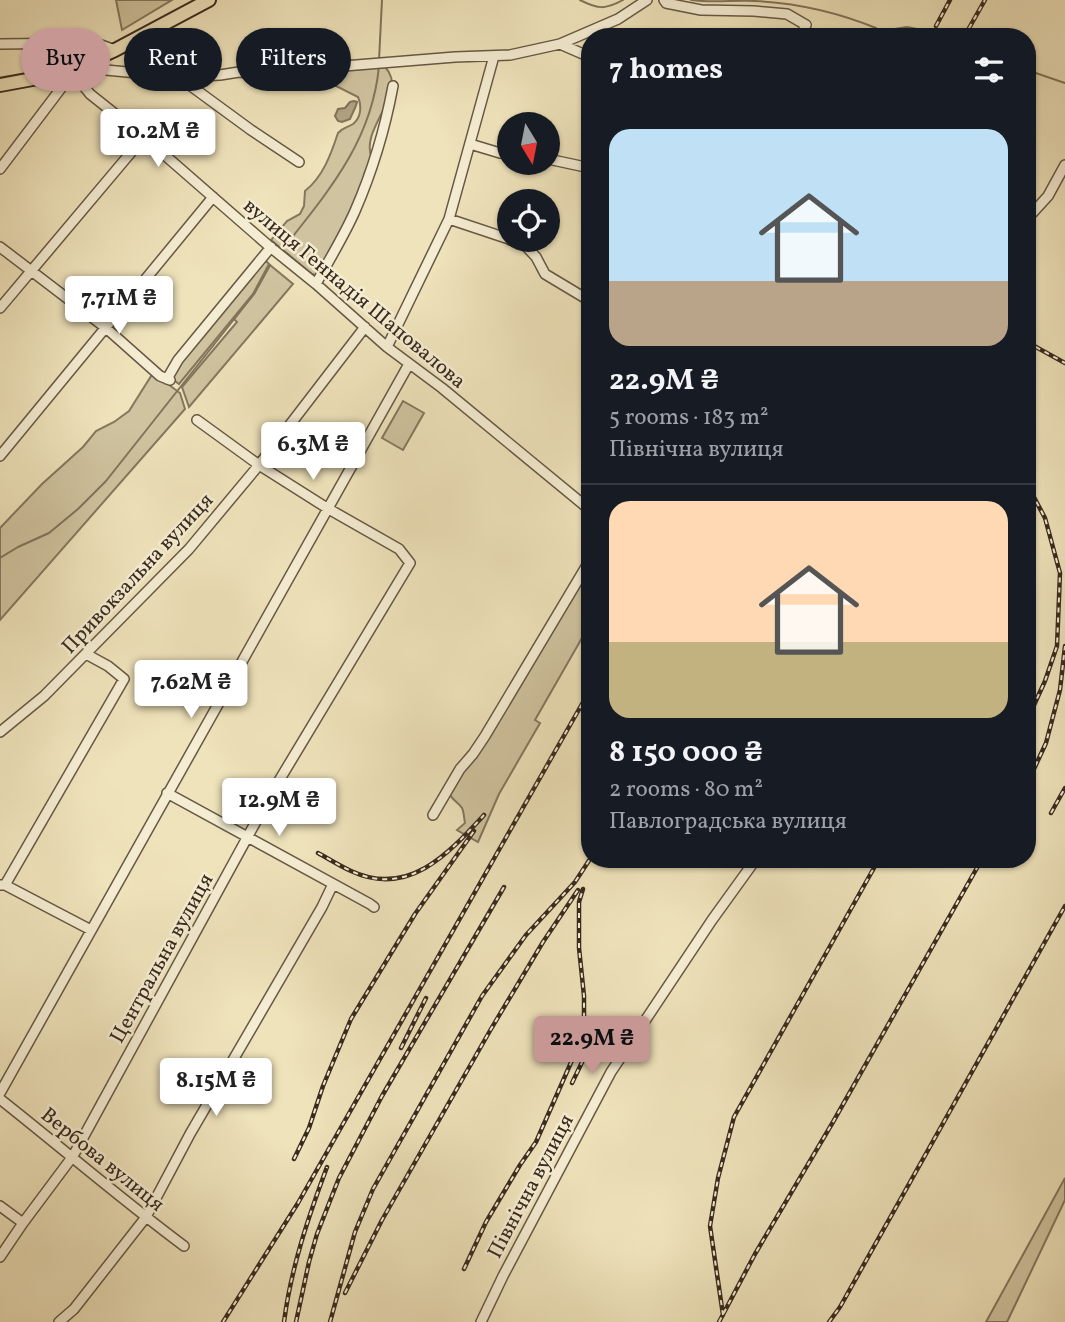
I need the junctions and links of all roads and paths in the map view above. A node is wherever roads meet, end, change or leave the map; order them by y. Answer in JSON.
{"nodes":[{"id":1,"x":209,"y":0,"type":"edge"},
{"id":2,"x":648,"y":0,"type":"edge"},
{"id":3,"x":664,"y":0,"type":"edge"},
{"id":4,"x":597,"y":28,"type":"edge"},
{"id":5,"x":804,"y":28,"type":"edge"},
{"id":6,"x":581,"y":35,"type":"edge"},
{"id":7,"x":0,"y":44,"type":"edge"},
{"id":8,"x":560,"y":44,"type":"junction"},
{"id":9,"x":115,"y":50,"type":"junction"},
{"id":10,"x":110,"y":52,"type":"edge"},
{"id":11,"x":581,"y":53,"type":"edge"},
{"id":12,"x":494,"y":57,"type":"junction"},
{"id":13,"x":222,"y":75,"type":"edge"},
{"id":14,"x":21,"y":81,"type":"edge"},
{"id":15,"x":0,"y":85,"type":"edge"},
{"id":16,"x":393,"y":86,"type":"dead end"},
{"id":17,"x":58,"y":91,"type":"edge"},
{"id":18,"x":88,"y":91,"type":"edge"},
{"id":19,"x":199,"y":91,"type":"edge"},
{"id":20,"x":144,"y":137,"type":"junction"},
{"id":21,"x":470,"y":144,"type":"junction"},
{"id":22,"x":497,"y":151,"type":"edge"},
{"id":23,"x":299,"y":162,"type":"dead end"},
{"id":24,"x":560,"y":162,"type":"edge"},
{"id":25,"x":1065,"y":165,"type":"edge"},
{"id":26,"x":581,"y":166,"type":"edge"},
{"id":27,"x":0,"y":169,"type":"edge"},
{"id":28,"x":213,"y":197,"type":"junction"},
{"id":29,"x":1036,"y":211,"type":"edge"},
{"id":30,"x":449,"y":219,"type":"junction"},
{"id":31,"x":497,"y":236,"type":"edge"},
{"id":32,"x":0,"y":247,"type":"edge"},
{"id":33,"x":270,"y":247,"type":"junction"},
{"id":34,"x":531,"y":252,"type":"edge"},
{"id":35,"x":31,"y":271,"type":"junction"},
{"id":36,"x":316,"y":284,"type":"junction"},
{"id":37,"x":581,"y":296,"type":"edge"},
{"id":38,"x":0,"y":308,"type":"edge"},
{"id":39,"x":365,"y":327,"type":"junction"},
{"id":40,"x":106,"y":328,"type":"junction"},
{"id":41,"x":387,"y":347,"type":"junction"},
{"id":42,"x":409,"y":363,"type":"junction"},
{"id":43,"x":197,"y":420,"type":"dead end"},
{"id":44,"x":0,"y":456,"type":"edge"},
{"id":45,"x":259,"y":465,"type":"junction"},
{"id":46,"x":581,"y":503,"type":"edge"},
{"id":47,"x":327,"y":508,"type":"junction"},
{"id":48,"x":581,"y":575,"type":"edge"},
{"id":49,"x":86,"y":654,"type":"junction"},
{"id":50,"x":0,"y":732,"type":"edge"},
{"id":51,"x":167,"y":793,"type":"junction"},
{"id":52,"x":433,"y":815,"type":"dead end"},
{"id":53,"x":247,"y":838,"type":"junction"},
{"id":54,"x":750,"y":868,"type":"edge"},
{"id":55,"x":333,"y":884,"type":"junction"},
{"id":56,"x":2,"y":885,"type":"edge"},
{"id":57,"x":374,"y":907,"type":"dead end"},
{"id":58,"x":91,"y":930,"type":"junction"},
{"id":59,"x":0,"y":1093,"type":"edge"},
{"id":60,"x":0,"y":1099,"type":"edge"},
{"id":61,"x":73,"y":1157,"type":"junction"},
{"id":62,"x":0,"y":1206,"type":"edge"},
{"id":63,"x":146,"y":1217,"type":"junction"},
{"id":64,"x":23,"y":1223,"type":"junction"},
{"id":65,"x":184,"y":1246,"type":"dead end"},
{"id":66,"x":0,"y":1257,"type":"edge"},
{"id":67,"x":59,"y":1322,"type":"edge"},
{"id":68,"x":481,"y":1322,"type":"edge"}],
"edges":[{"from":1,"to":9,"type":"main road"},
{"from":2,"to":4,"type":"street"},
{"from":3,"to":5,"type":"street"},
{"from":6,"to":8,"type":"street"},
{"from":7,"to":9,"type":"street"},
{"from":8,"to":11,"type":"street"},
{"from":8,"to":12,"type":"street"},
{"from":9,"to":10,"type":"main road"},
{"from":12,"to":13,"type":"street"},
{"from":12,"to":21,"type":"street"},
{"from":14,"to":15,"type":"main road"},
{"from":16,"to":36,"type":"street"},
{"from":17,"to":27,"type":"street"},
{"from":18,"to":20,"type":"street","name":"вулиця Геннадія Шаповалова"},
{"from":19,"to":23,"type":"street"},
{"from":20,"to":28,"type":"street","name":"вулиця Геннадія Шаповалова"},
{"from":20,"to":35,"type":"street"},
{"from":21,"to":22,"type":"street"},
{"from":21,"to":30,"type":"street"},
{"from":24,"to":26,"type":"street"},
{"from":25,"to":29,"type":"street"},
{"from":28,"to":33,"type":"street","name":"вулиця Геннадія Шаповалова"},
{"from":28,"to":40,"type":"street"},
{"from":30,"to":31,"type":"street"},
{"from":30,"to":41,"type":"street"},
{"from":32,"to":35,"type":"street"},
{"from":33,"to":36,"type":"street","name":"вулиця Геннадія Шаповалова"},
{"from":33,"to":40,"type":"street"},
{"from":34,"to":37,"type":"street"},
{"from":35,"to":38,"type":"street"},
{"from":35,"to":40,"type":"street"},
{"from":36,"to":39,"type":"street","name":"вулиця Геннадія Шаповалова"},
{"from":39,"to":41,"type":"street","name":"вулиця Геннадія Шаповалова"},
{"from":39,"to":45,"type":"street","name":"Привокзальна вулиця"},
{"from":40,"to":44,"type":"street"},
{"from":41,"to":42,"type":"street","name":"вулиця Геннадія Шаповалова"},
{"from":42,"to":46,"type":"street","name":"вулиця Геннадія Шаповалова"},
{"from":42,"to":47,"type":"street"},
{"from":43,"to":45,"type":"street"},
{"from":45,"to":47,"type":"street"},
{"from":45,"to":49,"type":"street","name":"Привокзальна вулиця"},
{"from":47,"to":51,"type":"street"},
{"from":47,"to":53,"type":"street","name":"Центральна вулиця"},
{"from":48,"to":52,"type":"street"},
{"from":49,"to":50,"type":"street","name":"Привокзальна вулиця"},
{"from":49,"to":56,"type":"street"},
{"from":51,"to":53,"type":"street"},
{"from":51,"to":58,"type":"street"},
{"from":53,"to":55,"type":"street"},
{"from":53,"to":61,"type":"street","name":"Центральна вулиця"},
{"from":54,"to":68,"type":"street","name":"Північна вулиця"},
{"from":55,"to":57,"type":"street"},
{"from":55,"to":63,"type":"street"},
{"from":56,"to":58,"type":"street"},
{"from":58,"to":59,"type":"street"},
{"from":60,"to":61,"type":"street","name":"Вербова вулиця"},
{"from":61,"to":63,"type":"street","name":"Вербова вулиця"},
{"from":61,"to":64,"type":"street","name":"Центральна вулиця"},
{"from":62,"to":64,"type":"street"},
{"from":63,"to":65,"type":"street","name":"Вербова вулиця"},
{"from":63,"to":67,"type":"street"},
{"from":64,"to":66,"type":"street","name":"Центральна вулиця"}]}
